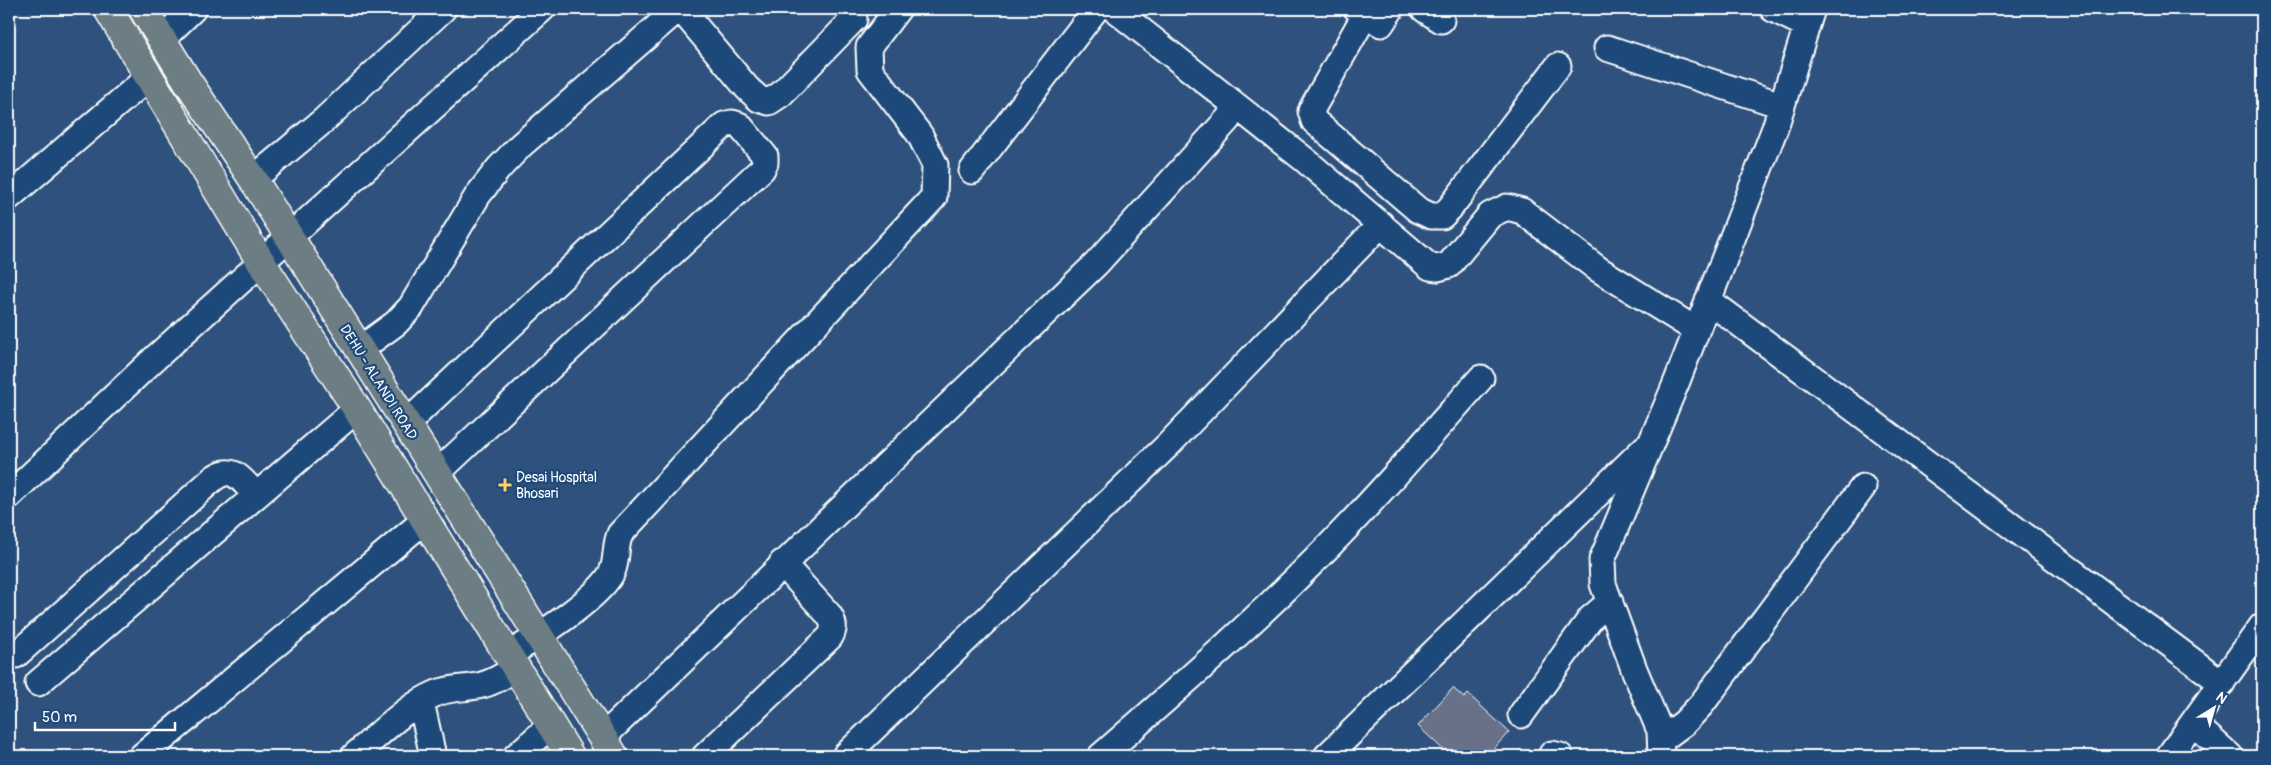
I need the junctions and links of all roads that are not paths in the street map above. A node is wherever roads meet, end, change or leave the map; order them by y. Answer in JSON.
{"nodes":[{"id":1,"x":108,"y":9,"type":"edge"},
{"id":2,"x":143,"y":9,"type":"edge"},
{"id":3,"x":193,"y":9,"type":"edge"},
{"id":4,"x":442,"y":9,"type":"edge"},
{"id":5,"x":542,"y":9,"type":"edge"},
{"id":6,"x":680,"y":9,"type":"edge"},
{"id":7,"x":898,"y":9,"type":"edge"},
{"id":8,"x":1096,"y":9,"type":"edge"},
{"id":9,"x":1114,"y":9,"type":"edge"},
{"id":10,"x":1390,"y":9,"type":"edge"},
{"id":11,"x":1772,"y":9,"type":"edge"},
{"id":12,"x":1361,"y":12,"type":"edge"},
{"id":13,"x":1809,"y":17,"type":"edge"},
{"id":14,"x":854,"y":19,"type":"dead end"},
{"id":15,"x":162,"y":39,"type":"junction"},
{"id":16,"x":1607,"y":48,"type":"dead end"},
{"id":17,"x":1558,"y":66,"type":"dead end"},
{"id":18,"x":150,"y":76,"type":"junction"},
{"id":19,"x":1782,"y":105,"type":"junction"},
{"id":20,"x":1228,"y":119,"type":"dead end"},
{"id":21,"x":972,"y":171,"type":"dead end"},
{"id":22,"x":253,"y":178,"type":"junction"},
{"id":23,"x":9,"y":197,"type":"edge"},
{"id":24,"x":1381,"y":224,"type":"junction"},
{"id":25,"x":289,"y":238,"type":"junction"},
{"id":26,"x":261,"y":262,"type":"junction"},
{"id":27,"x":1708,"y":300,"type":"junction"},
{"id":28,"x":1696,"y":330,"type":"junction"},
{"id":29,"x":359,"y":350,"type":"junction"},
{"id":30,"x":1481,"y":378,"type":"dead end"},
{"id":31,"x":357,"y":409,"type":"junction"},
{"id":32,"x":406,"y":424,"type":"junction"},
{"id":33,"x":1654,"y":439,"type":"junction"},
{"id":34,"x":437,"y":473,"type":"junction"},
{"id":35,"x":1863,"y":487,"type":"dead end"},
{"id":36,"x":256,"y":495,"type":"junction"},
{"id":37,"x":9,"y":496,"type":"edge"},
{"id":38,"x":425,"y":520,"type":"junction"},
{"id":39,"x":782,"y":563,"type":"junction"},
{"id":40,"x":1610,"y":602,"type":"junction"},
{"id":41,"x":2262,"y":626,"type":"edge"},
{"id":42,"x":539,"y":636,"type":"junction"},
{"id":43,"x":16,"y":655,"type":"dead end"},
{"id":44,"x":512,"y":662,"type":"junction"},
{"id":45,"x":38,"y":683,"type":"dead end"},
{"id":46,"x":2222,"y":683,"type":"junction"},
{"id":47,"x":421,"y":702,"type":"junction"},
{"id":48,"x":1521,"y":715,"type":"dead end"},
{"id":49,"x":2193,"y":723,"type":"junction"},
{"id":50,"x":551,"y":725,"type":"junction"},
{"id":51,"x":608,"y":747,"type":"edge"},
{"id":52,"x":1661,"y":748,"type":"edge"},
{"id":53,"x":142,"y":756,"type":"edge"},
{"id":54,"x":354,"y":756,"type":"edge"},
{"id":55,"x":433,"y":756,"type":"edge"},
{"id":56,"x":516,"y":756,"type":"edge"},
{"id":57,"x":570,"y":756,"type":"edge"},
{"id":58,"x":706,"y":756,"type":"edge"},
{"id":59,"x":845,"y":756,"type":"edge"},
{"id":60,"x":1101,"y":756,"type":"edge"},
{"id":61,"x":1328,"y":756,"type":"edge"},
{"id":62,"x":2169,"y":756,"type":"edge"},
{"id":63,"x":2230,"y":756,"type":"edge"}],
"edges":[{"from":1,"to":18,"type":"main road"},
{"from":2,"to":15,"type":"main road","name":"DEHU - ALANDI ROAD"},
{"from":3,"to":15,"type":"street"},
{"from":4,"to":22,"type":"street"},
{"from":5,"to":25,"type":"street"},
{"from":6,"to":14,"type":"street"},
{"from":6,"to":29,"type":"street"},
{"from":7,"to":42,"type":"street"},
{"from":8,"to":21,"type":"street"},
{"from":9,"to":24,"type":"street"},
{"from":10,"to":12,"type":"street"},
{"from":11,"to":13,"type":"street"},
{"from":12,"to":17,"type":"street"},
{"from":13,"to":19,"type":"street"},
{"from":15,"to":22,"type":"main road","name":"DEHU - ALANDI ROAD"},
{"from":16,"to":19,"type":"street"},
{"from":18,"to":23,"type":"street"},
{"from":18,"to":26,"type":"main road"},
{"from":19,"to":27,"type":"street"},
{"from":20,"to":39,"type":"street"},
{"from":22,"to":25,"type":"main road","name":"DEHU - ALANDI ROAD"},
{"from":24,"to":28,"type":"street"},
{"from":24,"to":59,"type":"street"},
{"from":25,"to":26,"type":"street"},
{"from":25,"to":29,"type":"main road","name":"DEHU - ALANDI ROAD"},
{"from":26,"to":31,"type":"main road"},
{"from":26,"to":37,"type":"street"},
{"from":27,"to":28,"type":"street"},
{"from":27,"to":46,"type":"street"},
{"from":28,"to":33,"type":"street"},
{"from":29,"to":32,"type":"main road","name":"DEHU - ALANDI ROAD"},
{"from":30,"to":60,"type":"street"},
{"from":31,"to":36,"type":"street"},
{"from":31,"to":38,"type":"main road"},
{"from":32,"to":34,"type":"main road","name":"DEHU - ALANDI ROAD"},
{"from":32,"to":34,"type":"street"},
{"from":33,"to":40,"type":"street"},
{"from":33,"to":61,"type":"street"},
{"from":34,"to":42,"type":"main road","name":"DEHU - ALANDI ROAD"},
{"from":35,"to":52,"type":"street"},
{"from":36,"to":43,"type":"street"},
{"from":36,"to":45,"type":"street"},
{"from":38,"to":44,"type":"main road"},
{"from":38,"to":53,"type":"street"},
{"from":39,"to":51,"type":"street"},
{"from":39,"to":58,"type":"street"},
{"from":40,"to":48,"type":"street"},
{"from":40,"to":52,"type":"street"},
{"from":41,"to":46,"type":"street"},
{"from":42,"to":44,"type":"street"},
{"from":42,"to":51,"type":"main road","name":"DEHU - ALANDI ROAD"},
{"from":44,"to":47,"type":"street"},
{"from":44,"to":50,"type":"main road"},
{"from":46,"to":49,"type":"street"},
{"from":47,"to":54,"type":"street"},
{"from":47,"to":55,"type":"street"},
{"from":49,"to":62,"type":"street"},
{"from":49,"to":63,"type":"street"},
{"from":50,"to":56,"type":"street"},
{"from":50,"to":57,"type":"main road"}]}
